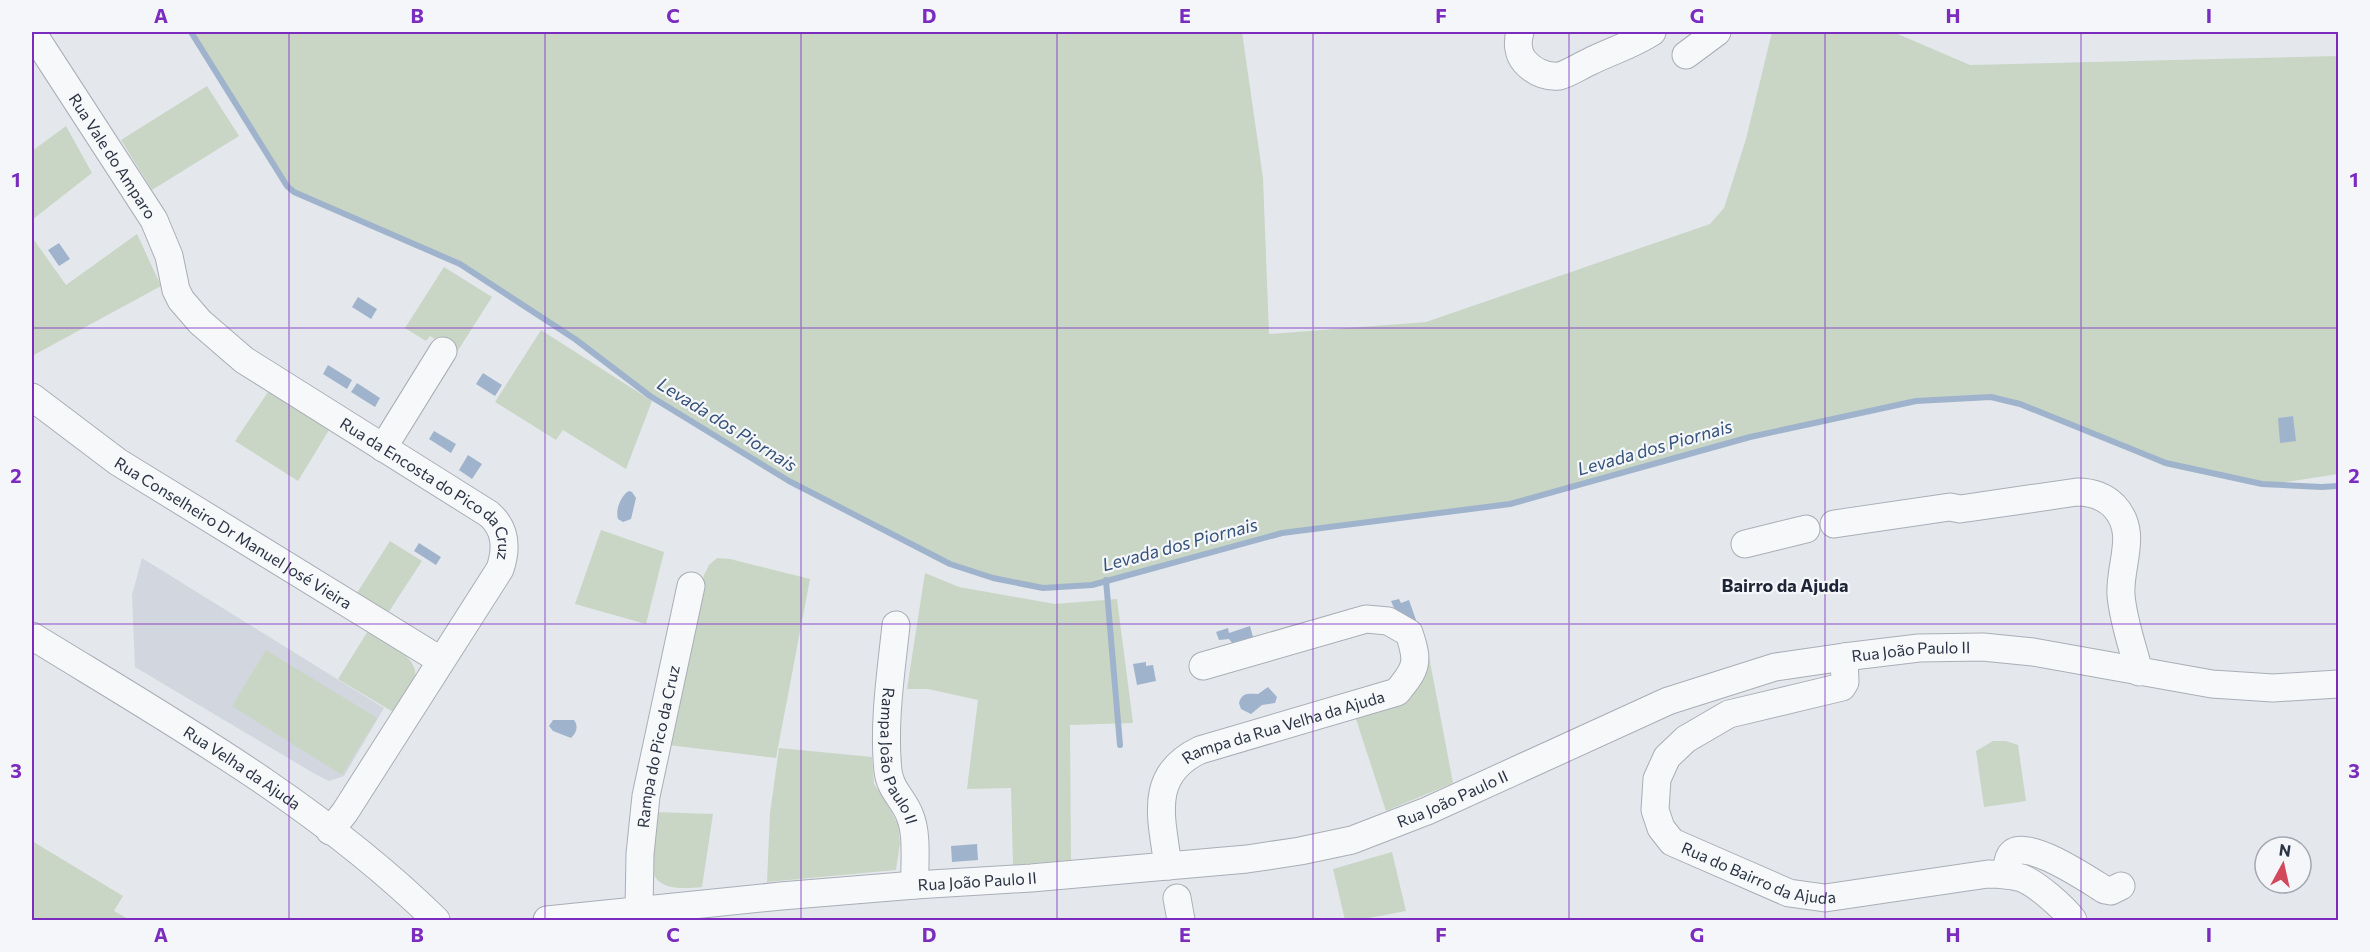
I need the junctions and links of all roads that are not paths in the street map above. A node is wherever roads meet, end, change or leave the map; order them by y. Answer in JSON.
{"nodes":[{"id":1,"x":32,"y":32,"type":"edge"},
{"id":2,"x":1520,"y":32,"type":"edge"},
{"id":3,"x":1652,"y":32,"type":"edge"},
{"id":4,"x":1717,"y":32,"type":"edge"},
{"id":5,"x":1686,"y":55,"type":"dead end"},
{"id":6,"x":176,"y":290,"type":"joint"},
{"id":7,"x":443,"y":351,"type":"dead end"},
{"id":8,"x":32,"y":397,"type":"edge"},
{"id":9,"x":382,"y":448,"type":"junction"},
{"id":10,"x":1834,"y":524,"type":"dead end"},
{"id":11,"x":1806,"y":529,"type":"dead end"},
{"id":12,"x":1745,"y":544,"type":"dead end"},
{"id":13,"x":691,"y":586,"type":"dead end"},
{"id":14,"x":896,"y":625,"type":"dead end"},
{"id":15,"x":32,"y":636,"type":"edge"},
{"id":16,"x":1844,"y":657,"type":"junction"},
{"id":17,"x":440,"y":660,"type":"junction"},
{"id":18,"x":1203,"y":666,"type":"dead end"},
{"id":19,"x":2139,"y":672,"type":"junction"},
{"id":20,"x":2338,"y":684,"type":"edge"},
{"id":21,"x":330,"y":831,"type":"junction"},
{"id":22,"x":1168,"y":866,"type":"junction"},
{"id":23,"x":2006,"y":875,"type":"junction"},
{"id":24,"x":915,"y":885,"type":"junction"},
{"id":25,"x":2121,"y":886,"type":"dead end"},
{"id":26,"x":639,"y":910,"type":"junction"},
{"id":27,"x":436,"y":921,"type":"edge"},
{"id":28,"x":547,"y":921,"type":"edge"},
{"id":29,"x":2073,"y":921,"type":"edge"}],
"edges":[{"from":1,"to":6,"type":"street","name":"Rua Vale do Amparo"},
{"from":2,"to":3,"type":"street"},
{"from":4,"to":5,"type":"street"},
{"from":6,"to":9,"type":"street","name":"Rua da Encosta do Pico da Cruz"},
{"from":7,"to":9,"type":"street"},
{"from":8,"to":17,"type":"street","name":"Rua Conselheiro Dr Manuel José Vieira"},
{"from":9,"to":17,"type":"street","name":"Rua da Encosta do Pico da Cruz"},
{"from":10,"to":19,"type":"street"},
{"from":11,"to":12,"type":"street"},
{"from":13,"to":26,"type":"street","name":"Rampa do Pico da Cruz"},
{"from":14,"to":24,"type":"street","name":"Rampa João Paulo II"},
{"from":15,"to":21,"type":"street","name":"Rua Velha da Ajuda"},
{"from":16,"to":19,"type":"street","name":"Rua João Paulo II"},
{"from":16,"to":22,"type":"street","name":"Rua João Paulo II"},
{"from":16,"to":23,"type":"street","name":"Rua do Bairro da Ajuda"},
{"from":17,"to":21,"type":"street","name":"Rua da Encosta do Pico da Cruz"},
{"from":18,"to":22,"type":"street","name":"Rampa da Rua Velha da Ajuda"},
{"from":19,"to":20,"type":"street","name":"Rua João Paulo II"},
{"from":21,"to":27,"type":"street","name":"Rua Velha da Ajuda"},
{"from":22,"to":24,"type":"street","name":"Rua João Paulo II"},
{"from":23,"to":25,"type":"street"},
{"from":23,"to":29,"type":"street","name":"Rua do Bairro da Ajuda"},
{"from":24,"to":26,"type":"street","name":"Rua João Paulo II"},
{"from":26,"to":28,"type":"street","name":"Rua João Paulo II"}]}
